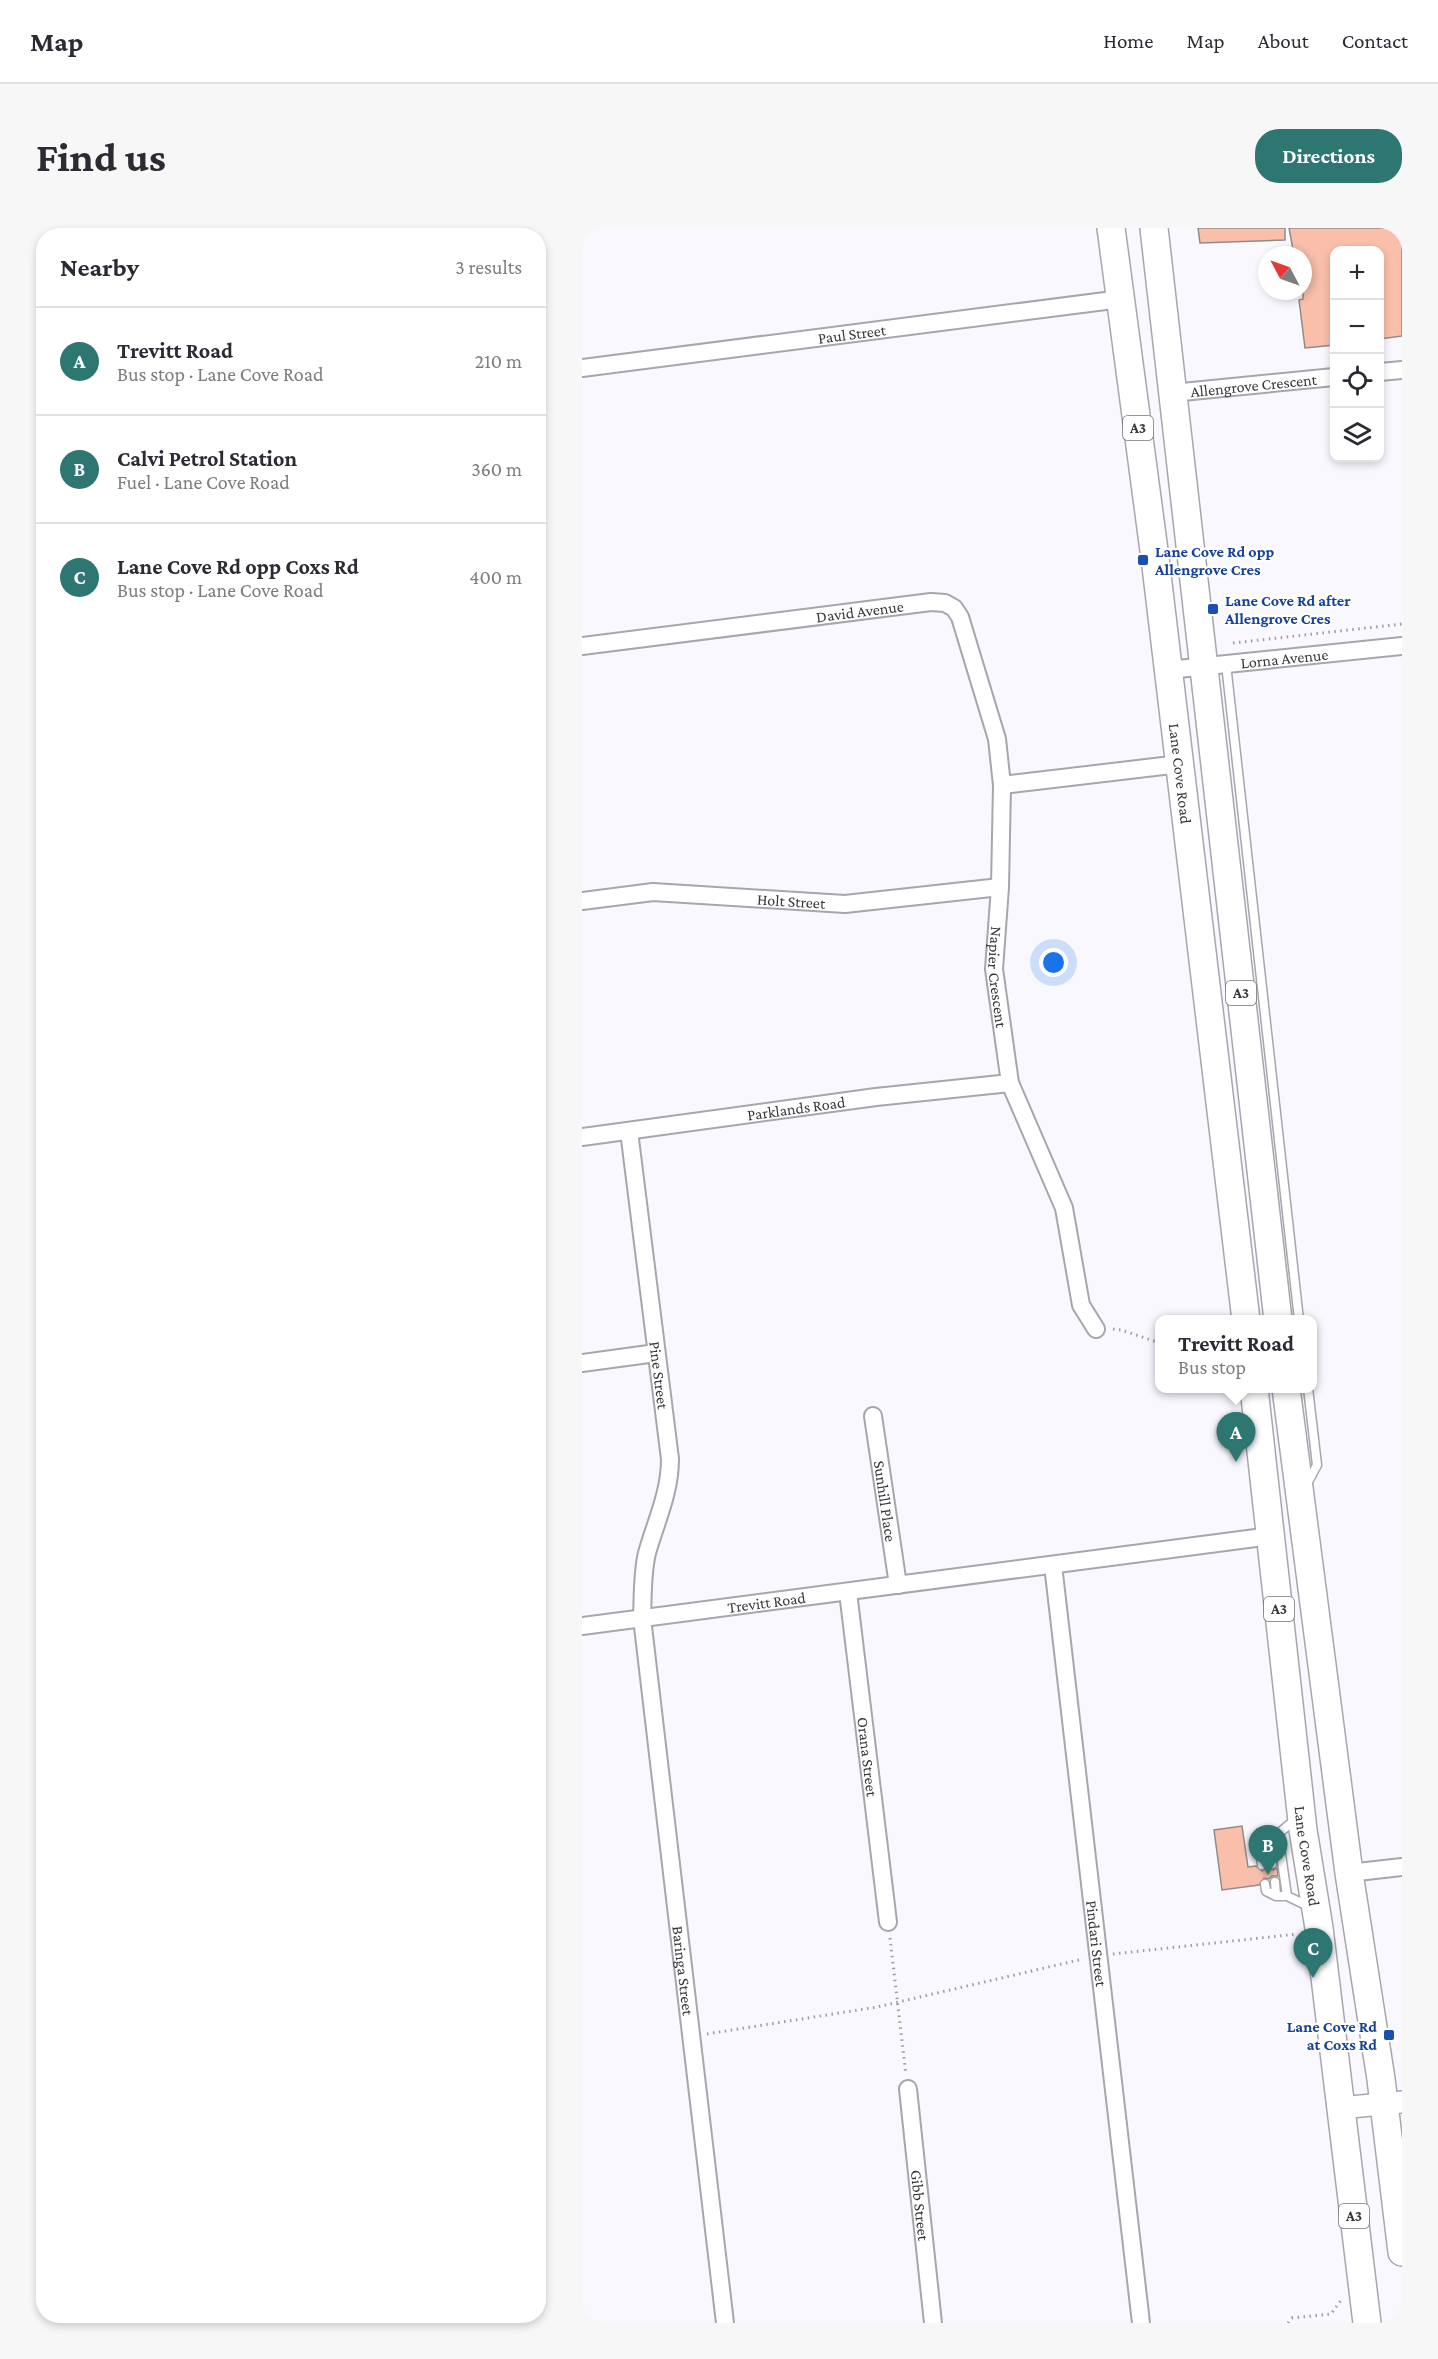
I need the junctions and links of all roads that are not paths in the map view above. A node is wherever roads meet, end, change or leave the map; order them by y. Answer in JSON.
{"nodes":[{"id":1,"x":1111,"y":228,"type":"edge"},
{"id":2,"x":1154,"y":228,"type":"edge"},
{"id":3,"x":1120,"y":298,"type":"junction"},
{"id":4,"x":582,"y":368,"type":"edge"},
{"id":5,"x":1402,"y":370,"type":"edge"},
{"id":6,"x":1384,"y":372,"type":"edge"},
{"id":7,"x":1330,"y":377,"type":"edge"},
{"id":8,"x":1172,"y":393,"type":"junction"},
{"id":9,"x":582,"y":646,"type":"edge"},
{"id":10,"x":1402,"y":646,"type":"edge"},
{"id":11,"x":1215,"y":665,"type":"junction"},
{"id":12,"x":1168,"y":670,"type":"junction"},
{"id":13,"x":1180,"y":764,"type":"junction"},
{"id":14,"x":1002,"y":785,"type":"junction"},
{"id":15,"x":1000,"y":887,"type":"junction"},
{"id":16,"x":582,"y":901,"type":"edge"},
{"id":17,"x":1010,"y":1083,"type":"junction"},
{"id":18,"x":629,"y":1131,"type":"junction"},
{"id":19,"x":582,"y":1137,"type":"edge"},
{"id":20,"x":1245,"y":1315,"type":"edge"},
{"id":21,"x":1278,"y":1315,"type":"edge"},
{"id":22,"x":1298,"y":1315,"type":"edge"},
{"id":23,"x":1096,"y":1329,"type":"road end"},
{"id":24,"x":656,"y":1353,"type":"junction"},
{"id":25,"x":582,"y":1362,"type":"edge"},
{"id":26,"x":1254,"y":1393,"type":"edge"},
{"id":27,"x":1286,"y":1393,"type":"edge"},
{"id":28,"x":1308,"y":1393,"type":"edge"},
{"id":29,"x":873,"y":1416,"type":"dead end"},
{"id":30,"x":1298,"y":1488,"type":"junction"},
{"id":31,"x":1271,"y":1536,"type":"junction"},
{"id":32,"x":1053,"y":1565,"type":"junction"},
{"id":33,"x":897,"y":1585,"type":"junction"},
{"id":34,"x":848,"y":1592,"type":"junction"},
{"id":35,"x":642,"y":1618,"type":"junction"},
{"id":36,"x":582,"y":1626,"type":"edge"},
{"id":37,"x":1302,"y":1814,"type":"junction"},
{"id":38,"x":1278,"y":1833,"type":"junction"},
{"id":39,"x":1269,"y":1841,"type":"junction"},
{"id":40,"x":1272,"y":1864,"type":"dead end"},
{"id":41,"x":1262,"y":1865,"type":"dead end"},
{"id":42,"x":1402,"y":1868,"type":"edge"},
{"id":43,"x":1349,"y":1873,"type":"junction"},
{"id":44,"x":1275,"y":1882,"type":"dead end"},
{"id":45,"x":1265,"y":1884,"type":"dead end"},
{"id":46,"x":1276,"y":1896,"type":"junction"},
{"id":47,"x":1287,"y":1896,"type":"junction"},
{"id":48,"x":1316,"y":1909,"type":"junction"},
{"id":49,"x":888,"y":1922,"type":"road end"},
{"id":50,"x":908,"y":2089,"type":"road end"},
{"id":51,"x":1393,"y":2103,"type":"edge"},
{"id":52,"x":1341,"y":2108,"type":"junction"},
{"id":53,"x":1402,"y":2252,"type":"edge"},
{"id":54,"x":725,"y":2323,"type":"edge"},
{"id":55,"x":933,"y":2323,"type":"edge"},
{"id":56,"x":1141,"y":2323,"type":"edge"},
{"id":57,"x":1366,"y":2323,"type":"edge"}],
"edges":[{"from":1,"to":3,"type":"highway","name":"Lane Cove Road","number":"A3"},
{"from":2,"to":8,"type":"highway","number":"A3"},
{"from":3,"to":4,"type":"street","name":"Paul Street"},
{"from":3,"to":12,"type":"highway","name":"Lane Cove Road","number":"A3"},
{"from":5,"to":6,"type":"street"},
{"from":7,"to":8,"type":"street","name":"Allengrove Crescent"},
{"from":8,"to":11,"type":"highway","number":"A3"},
{"from":9,"to":14,"type":"street","name":"David Avenue"},
{"from":10,"to":11,"type":"street","name":"Lorna Avenue"},
{"from":11,"to":12,"type":"street","name":"Lorna Avenue"},
{"from":11,"to":21,"type":"highway","number":"A3"},
{"from":11,"to":22,"type":"lane"},
{"from":12,"to":13,"type":"highway","name":"Lane Cove Road","number":"A3"},
{"from":13,"to":14,"type":"street"},
{"from":13,"to":20,"type":"highway","name":"Lane Cove Road","number":"A3"},
{"from":14,"to":15,"type":"street","name":"Napier Crescent"},
{"from":15,"to":16,"type":"street","name":"Holt Street"},
{"from":15,"to":17,"type":"street","name":"Napier Crescent"},
{"from":17,"to":18,"type":"street","name":"Parklands Road"},
{"from":17,"to":23,"type":"street","name":"Napier Crescent"},
{"from":18,"to":19,"type":"street","name":"Parklands Road"},
{"from":18,"to":24,"type":"street","name":"Pine Street"},
{"from":24,"to":25,"type":"street"},
{"from":24,"to":35,"type":"street","name":"Pine Street"},
{"from":26,"to":31,"type":"highway","name":"Lane Cove Road","number":"A3"},
{"from":27,"to":30,"type":"highway","number":"A3"},
{"from":28,"to":30,"type":"lane"},
{"from":29,"to":33,"type":"street","name":"Sunhill Place"},
{"from":30,"to":43,"type":"highway","number":"A3"},
{"from":31,"to":32,"type":"street","name":"Trevitt Road"},
{"from":31,"to":37,"type":"highway","name":"Lane Cove Road","number":"A3"},
{"from":32,"to":33,"type":"street","name":"Trevitt Road"},
{"from":32,"to":56,"type":"street","name":"Pindari Street"},
{"from":33,"to":34,"type":"street","name":"Trevitt Road"},
{"from":34,"to":35,"type":"street","name":"Trevitt Road"},
{"from":34,"to":49,"type":"street","name":"Orana Street"},
{"from":35,"to":36,"type":"street","name":"Trevitt Road"},
{"from":35,"to":54,"type":"street","name":"Baringa Street"},
{"from":37,"to":38,"type":"lane"},
{"from":37,"to":48,"type":"highway","name":"Lane Cove Road","number":"A3"},
{"from":38,"to":39,"type":"lane"},
{"from":38,"to":47,"type":"lane"},
{"from":39,"to":40,"type":"lane"},
{"from":39,"to":41,"type":"lane"},
{"from":42,"to":43,"type":"street"},
{"from":43,"to":51,"type":"highway","number":"A3"},
{"from":44,"to":46,"type":"lane"},
{"from":45,"to":46,"type":"lane"},
{"from":46,"to":47,"type":"lane"},
{"from":47,"to":48,"type":"lane"},
{"from":48,"to":52,"type":"highway","name":"Lane Cove Road","number":"A3"},
{"from":50,"to":55,"type":"street","name":"Gibb Street"},
{"from":51,"to":52,"type":"street"},
{"from":51,"to":53,"type":"highway","number":"A3"},
{"from":52,"to":57,"type":"highway","name":"Lane Cove Road","number":"A3"}]}
